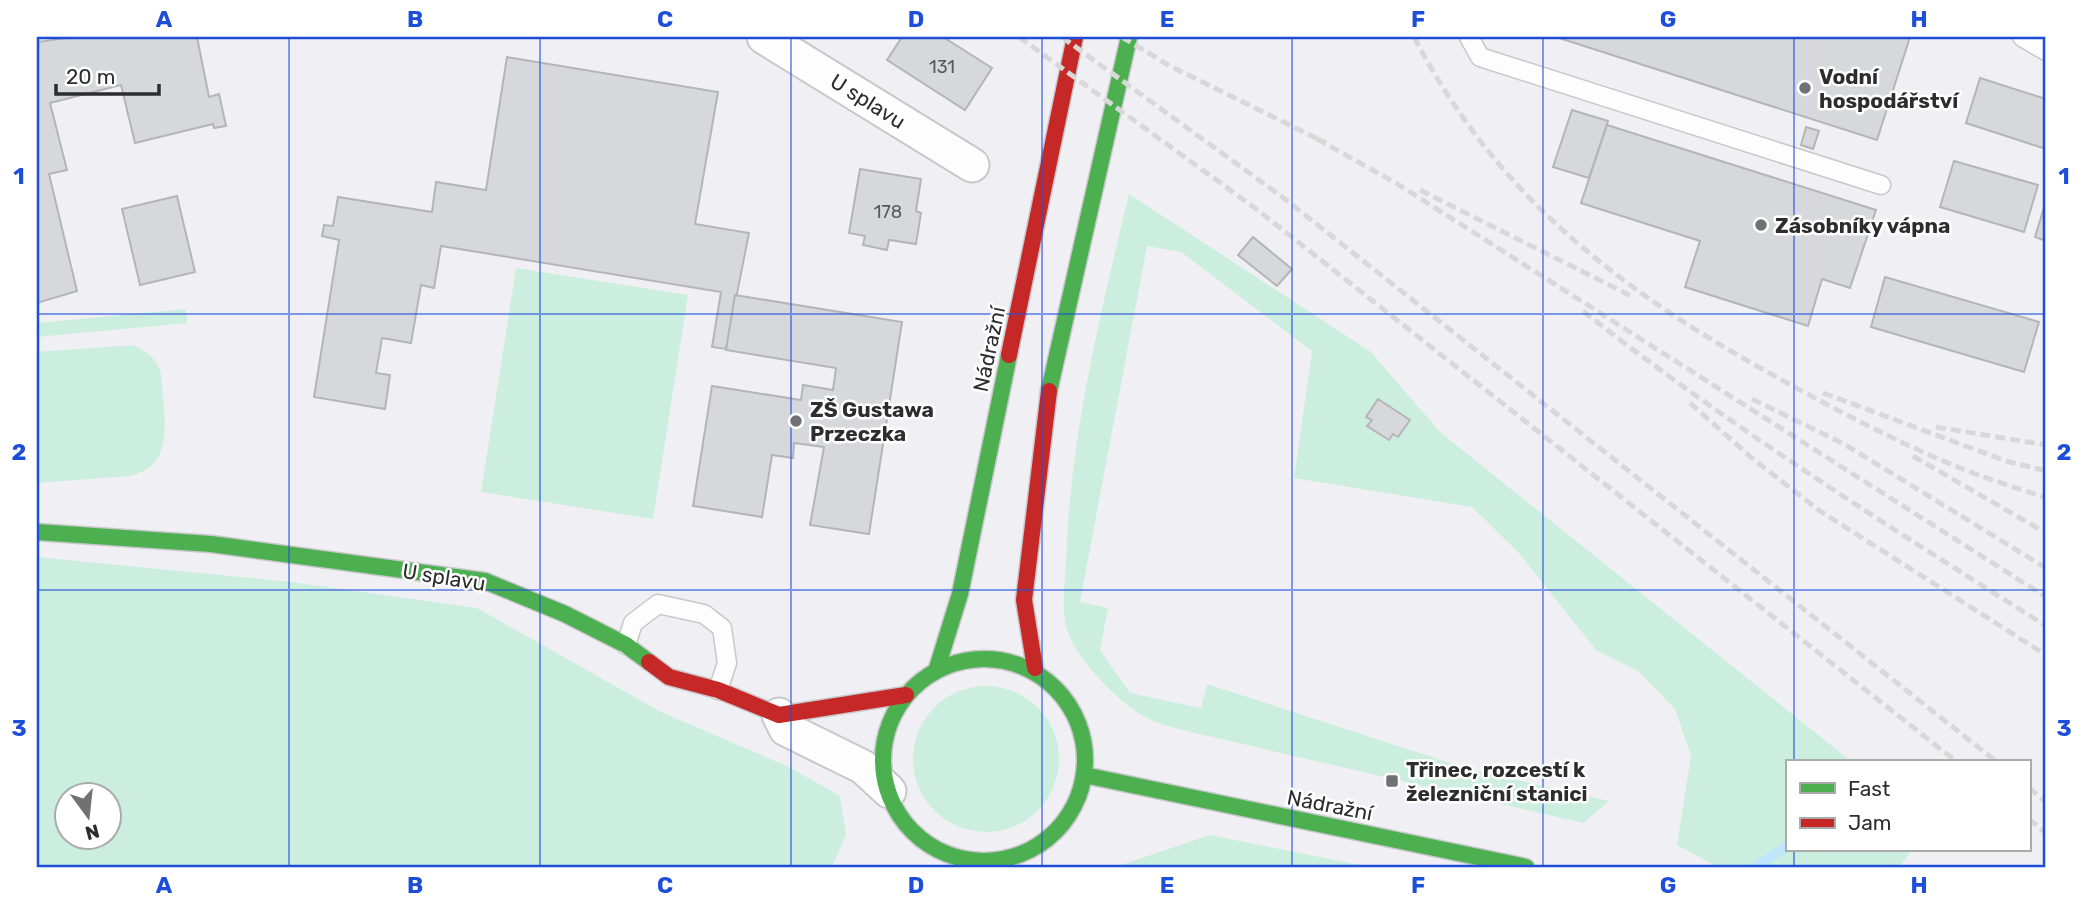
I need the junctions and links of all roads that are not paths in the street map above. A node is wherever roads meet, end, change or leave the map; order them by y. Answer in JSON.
{"nodes":[{"id":1,"x":764,"y":37,"type":"edge"},
{"id":2,"x":1075,"y":37,"type":"edge"},
{"id":3,"x":1129,"y":37,"type":"edge"},
{"id":4,"x":1469,"y":37,"type":"edge"},
{"id":5,"x":2022,"y":37,"type":"edge"},
{"id":6,"x":2046,"y":51,"type":"edge"},
{"id":7,"x":972,"y":165,"type":"dead end"},
{"id":8,"x":1881,"y":185,"type":"dead end"},
{"id":9,"x":37,"y":533,"type":"edge"},
{"id":10,"x":626,"y":645,"type":"junction"},
{"id":11,"x":937,"y":668,"type":"junction"},
{"id":12,"x":1035,"y":668,"type":"junction"},
{"id":13,"x":718,"y":690,"type":"junction"},
{"id":14,"x":906,"y":695,"type":"junction"},
{"id":15,"x":779,"y":715,"type":"junction"},
{"id":16,"x":1084,"y":775,"type":"junction"},
{"id":17,"x":889,"y":791,"type":"junction"},
{"id":18,"x":1526,"y":867,"type":"edge"}],
"edges":[{"from":1,"to":7,"type":"street","name":"U splavu"},
{"from":2,"to":11,"type":"main road","name":"Nádražní"},
{"from":3,"to":12,"type":"main road"},
{"from":4,"to":8,"type":"lane"},
{"from":5,"to":6,"type":"lane"},
{"from":9,"to":10,"type":"main road","name":"U splavu"},
{"from":10,"to":13,"type":"main road","name":"U splavu"},
{"from":10,"to":13,"type":"lane"},
{"from":11,"to":12,"type":"main road"},
{"from":11,"to":14,"type":"main road"},
{"from":12,"to":16,"type":"main road"},
{"from":13,"to":15,"type":"main road","name":"U splavu"},
{"from":14,"to":15,"type":"main road"},
{"from":14,"to":17,"type":"main road"},
{"from":15,"to":17,"type":"street"},
{"from":16,"to":17,"type":"main road"},
{"from":16,"to":18,"type":"main road","name":"Nádražní"}]}
